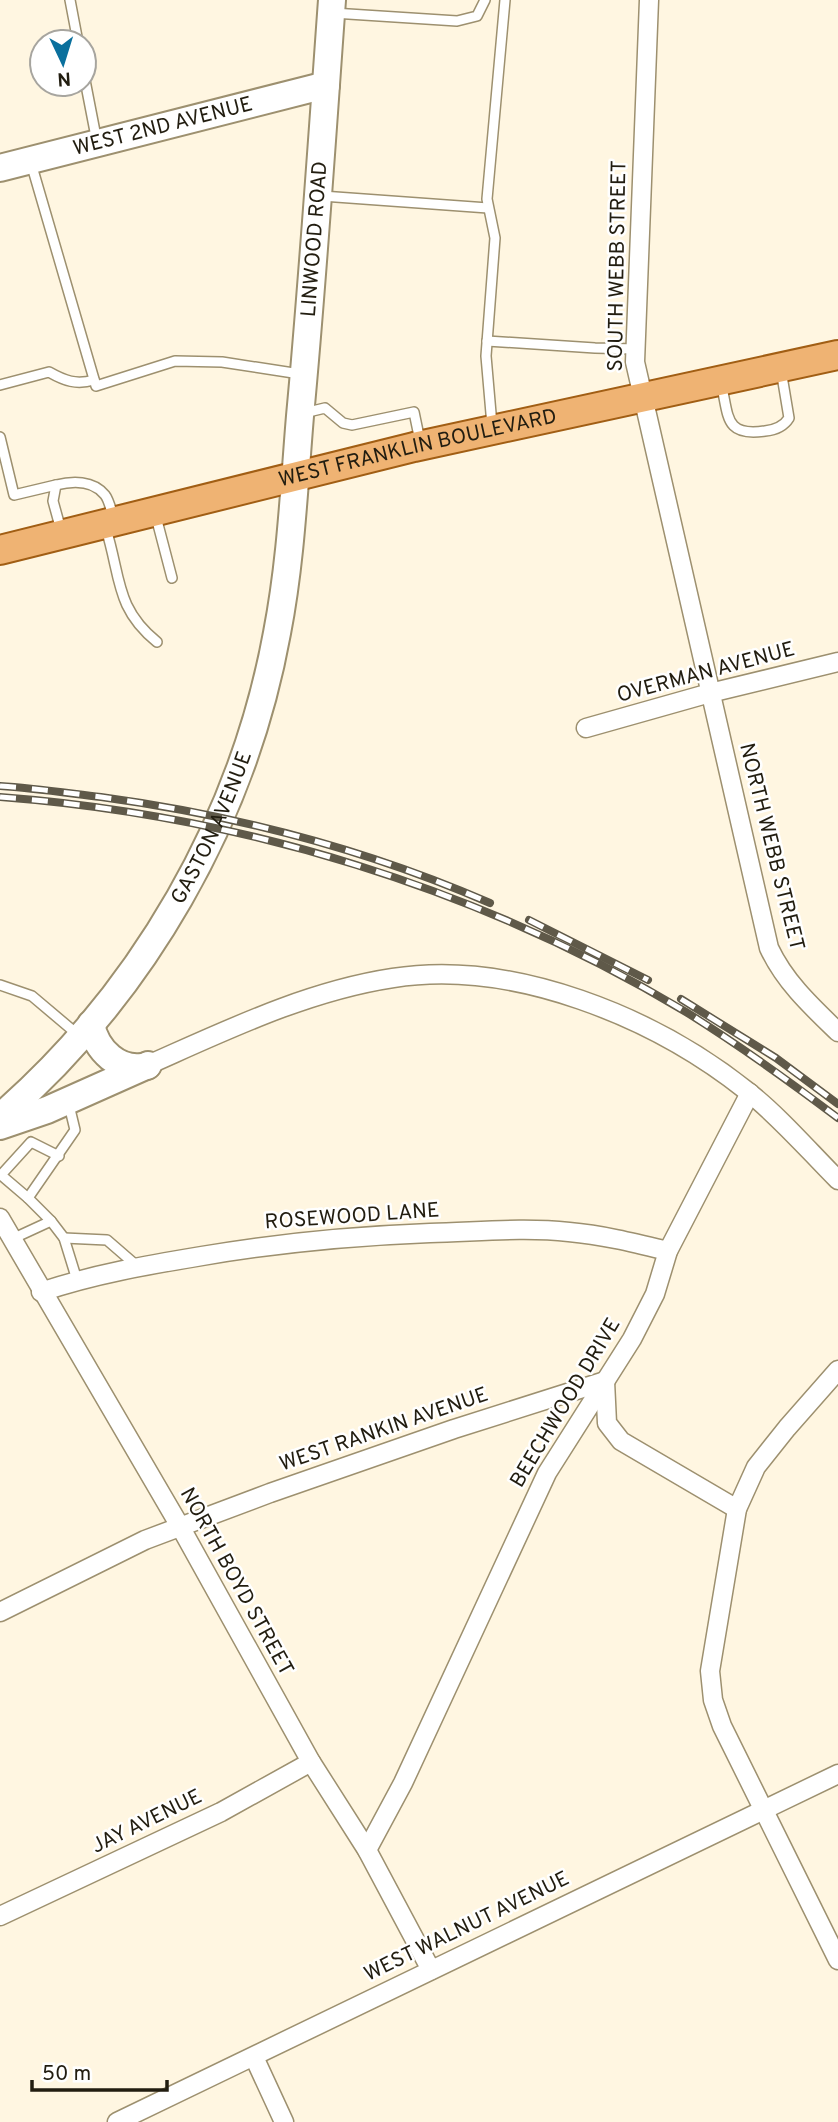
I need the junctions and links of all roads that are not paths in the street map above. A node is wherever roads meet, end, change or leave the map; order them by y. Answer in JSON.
{"nodes":[{"id":1,"x":70,"y":0,"type":"edge"},
{"id":2,"x":485,"y":0,"type":"edge"},
{"id":3,"x":505,"y":0,"type":"edge"},
{"id":4,"x":649,"y":0,"type":"edge"},
{"id":5,"x":332,"y":7,"type":"edge"},
{"id":6,"x":75,"y":28,"type":"edge"},
{"id":7,"x":326,"y":85,"type":"junction"},
{"id":8,"x":88,"y":98,"type":"edge"},
{"id":9,"x":97,"y":144,"type":"junction"},
{"id":10,"x":30,"y":161,"type":"junction"},
{"id":11,"x":0,"y":168,"type":"edge"},
{"id":12,"x":318,"y":196,"type":"junction"},
{"id":13,"x":488,"y":208,"type":"junction"},
{"id":14,"x":487,"y":341,"type":"junction"},
{"id":15,"x":636,"y":349,"type":"junction"},
{"id":16,"x":838,"y":355,"type":"edge"},
{"id":17,"x":780,"y":368,"type":"junction"},
{"id":18,"x":304,"y":375,"type":"junction"},
{"id":19,"x":94,"y":380,"type":"junction"},
{"id":20,"x":720,"y":381,"type":"junction"},
{"id":21,"x":0,"y":385,"type":"edge"},
{"id":22,"x":643,"y":399,"type":"junction"},
{"id":23,"x":300,"y":414,"type":"junction"},
{"id":24,"x":492,"y":430,"type":"junction"},
{"id":25,"x":0,"y":437,"type":"edge"},
{"id":26,"x":421,"y":446,"type":"junction"},
{"id":27,"x":295,"y":478,"type":"junction"},
{"id":28,"x":56,"y":485,"type":"junction"},
{"id":29,"x":155,"y":512,"type":"junction"},
{"id":30,"x":110,"y":523,"type":"junction"},
{"id":31,"x":63,"y":535,"type":"junction"},
{"id":32,"x":0,"y":550,"type":"edge"},
{"id":33,"x":172,"y":579,"type":"dead end"},
{"id":34,"x":157,"y":642,"type":"dead end"},
{"id":35,"x":838,"y":662,"type":"edge"},
{"id":36,"x":710,"y":693,"type":"junction"},
{"id":37,"x":586,"y":728,"type":"dead end"},
{"id":38,"x":0,"y":985,"type":"edge"},
{"id":39,"x":86,"y":1031,"type":"junction"},
{"id":40,"x":838,"y":1032,"type":"edge"},
{"id":41,"x":59,"y":1060,"type":"junction"},
{"id":42,"x":148,"y":1065,"type":"junction"},
{"id":43,"x":115,"y":1080,"type":"junction"},
{"id":44,"x":750,"y":1093,"type":"junction"},
{"id":45,"x":69,"y":1101,"type":"junction"},
{"id":46,"x":4,"y":1121,"type":"edge"},
{"id":47,"x":31,"y":1142,"type":"junction"},
{"id":48,"x":59,"y":1157,"type":"junction"},
{"id":49,"x":1,"y":1176,"type":"edge"},
{"id":50,"x":838,"y":1180,"type":"edge"},
{"id":51,"x":28,"y":1198,"type":"junction"},
{"id":52,"x":0,"y":1218,"type":"edge"},
{"id":53,"x":51,"y":1221,"type":"junction"},
{"id":54,"x":64,"y":1238,"type":"junction"},
{"id":55,"x":12,"y":1239,"type":"junction"},
{"id":56,"x":668,"y":1251,"type":"junction"},
{"id":57,"x":139,"y":1267,"type":"junction"},
{"id":58,"x":77,"y":1280,"type":"junction"},
{"id":59,"x":41,"y":1292,"type":"junction"},
{"id":60,"x":838,"y":1370,"type":"edge"},
{"id":61,"x":605,"y":1381,"type":"junction"},
{"id":62,"x":737,"y":1509,"type":"junction"},
{"id":63,"x":181,"y":1528,"type":"junction"},
{"id":64,"x":0,"y":1612,"type":"edge"},
{"id":65,"x":311,"y":1762,"type":"junction"},
{"id":66,"x":838,"y":1774,"type":"edge"},
{"id":67,"x":764,"y":1808,"type":"junction"},
{"id":68,"x":367,"y":1850,"type":"junction"},
{"id":69,"x":0,"y":1916,"type":"edge"},
{"id":70,"x":838,"y":1961,"type":"edge"},
{"id":71,"x":431,"y":1970,"type":"junction"},
{"id":72,"x":254,"y":2057,"type":"junction"},
{"id":73,"x":117,"y":2122,"type":"edge"},
{"id":74,"x":284,"y":2122,"type":"edge"}],
"edges":[{"from":1,"to":6,"type":"lane"},
{"from":2,"to":5,"type":"lane"},
{"from":3,"to":13,"type":"lane"},
{"from":4,"to":15,"type":"street","name":"SOUTH WEBB STREET"},
{"from":5,"to":7,"type":"main road","name":"LINWOOD ROAD"},
{"from":7,"to":9,"type":"main road","name":"WEST 2ND AVENUE"},
{"from":7,"to":12,"type":"main road","name":"LINWOOD ROAD"},
{"from":8,"to":9,"type":"lane"},
{"from":9,"to":10,"type":"main road","name":"WEST 2ND AVENUE"},
{"from":10,"to":11,"type":"main road","name":"WEST 2ND AVENUE"},
{"from":10,"to":19,"type":"lane"},
{"from":12,"to":13,"type":"lane"},
{"from":12,"to":18,"type":"main road","name":"LINWOOD ROAD"},
{"from":13,"to":14,"type":"lane"},
{"from":14,"to":15,"type":"lane"},
{"from":14,"to":24,"type":"lane"},
{"from":15,"to":22,"type":"street","name":"SOUTH WEBB STREET"},
{"from":16,"to":17,"type":"main road","name":"WEST FRANKLIN BOULEVARD"},
{"from":17,"to":20,"type":"main road","name":"WEST FRANKLIN BOULEVARD"},
{"from":17,"to":20,"type":"lane"},
{"from":18,"to":19,"type":"lane"},
{"from":18,"to":23,"type":"main road","name":"LINWOOD ROAD"},
{"from":19,"to":21,"type":"lane"},
{"from":20,"to":22,"type":"main road","name":"WEST FRANKLIN BOULEVARD"},
{"from":22,"to":24,"type":"main road","name":"WEST FRANKLIN BOULEVARD"},
{"from":22,"to":36,"type":"street","name":"SOUTH WEBB STREET"},
{"from":23,"to":26,"type":"lane"},
{"from":23,"to":27,"type":"main road","name":"LINWOOD ROAD"},
{"from":24,"to":26,"type":"main road","name":"WEST FRANKLIN BOULEVARD"},
{"from":25,"to":28,"type":"lane"},
{"from":26,"to":27,"type":"main road","name":"WEST FRANKLIN BOULEVARD"},
{"from":27,"to":29,"type":"main road","name":"WEST FRANKLIN BOULEVARD"},
{"from":27,"to":39,"type":"main road","name":"GASTON AVENUE"},
{"from":28,"to":30,"type":"lane"},
{"from":28,"to":31,"type":"lane"},
{"from":29,"to":30,"type":"main road","name":"WEST FRANKLIN BOULEVARD"},
{"from":29,"to":33,"type":"lane"},
{"from":30,"to":31,"type":"main road","name":"WEST FRANKLIN BOULEVARD"},
{"from":30,"to":34,"type":"lane"},
{"from":31,"to":32,"type":"main road","name":"WEST FRANKLIN BOULEVARD"},
{"from":35,"to":36,"type":"street","name":"OVERMAN AVENUE"},
{"from":36,"to":37,"type":"street","name":"OVERMAN AVENUE"},
{"from":36,"to":40,"type":"street","name":"NORTH WEBB STREET"},
{"from":38,"to":39,"type":"lane"},
{"from":39,"to":41,"type":"main road","name":"GASTON AVENUE"},
{"from":39,"to":42,"type":"main road"},
{"from":41,"to":43,"type":"main road"},
{"from":41,"to":46,"type":"main road","name":"GASTON AVENUE"},
{"from":42,"to":43,"type":"main road"},
{"from":42,"to":44,"type":"street"},
{"from":43,"to":45,"type":"main road"},
{"from":44,"to":50,"type":"street"},
{"from":44,"to":56,"type":"street","name":"BEECHWOOD DRIVE"},
{"from":45,"to":46,"type":"main road"},
{"from":45,"to":48,"type":"lane"},
{"from":46,"to":47,"type":"lane"},
{"from":47,"to":48,"type":"lane"},
{"from":47,"to":49,"type":"lane"},
{"from":48,"to":51,"type":"lane"},
{"from":49,"to":51,"type":"lane"},
{"from":51,"to":53,"type":"lane"},
{"from":52,"to":55,"type":"street","name":"NORTH BOYD STREET"},
{"from":53,"to":54,"type":"lane"},
{"from":53,"to":55,"type":"lane"},
{"from":54,"to":57,"type":"lane"},
{"from":54,"to":58,"type":"lane"},
{"from":55,"to":59,"type":"street","name":"NORTH BOYD STREET"},
{"from":56,"to":57,"type":"street","name":"ROSEWOOD LANE"},
{"from":56,"to":61,"type":"street","name":"BEECHWOOD DRIVE"},
{"from":57,"to":58,"type":"street","name":"ROSEWOOD LANE"},
{"from":58,"to":59,"type":"street","name":"ROSEWOOD LANE"},
{"from":59,"to":63,"type":"street","name":"NORTH BOYD STREET"},
{"from":60,"to":62,"type":"street"},
{"from":61,"to":62,"type":"street"},
{"from":61,"to":63,"type":"street","name":"WEST RANKIN AVENUE"},
{"from":61,"to":68,"type":"street","name":"BEECHWOOD DRIVE"},
{"from":62,"to":67,"type":"street"},
{"from":63,"to":64,"type":"street","name":"WEST RANKIN AVENUE"},
{"from":63,"to":65,"type":"street","name":"NORTH BOYD STREET"},
{"from":65,"to":68,"type":"street","name":"NORTH BOYD STREET"},
{"from":65,"to":69,"type":"street","name":"JAY AVENUE"},
{"from":66,"to":67,"type":"street","name":"WEST WALNUT AVENUE"},
{"from":67,"to":70,"type":"street"},
{"from":67,"to":71,"type":"street","name":"WEST WALNUT AVENUE"},
{"from":68,"to":71,"type":"street","name":"NORTH BOYD STREET"},
{"from":71,"to":72,"type":"street","name":"WEST WALNUT AVENUE"},
{"from":72,"to":73,"type":"street","name":"WEST WALNUT AVENUE"},
{"from":72,"to":74,"type":"street"}]}
